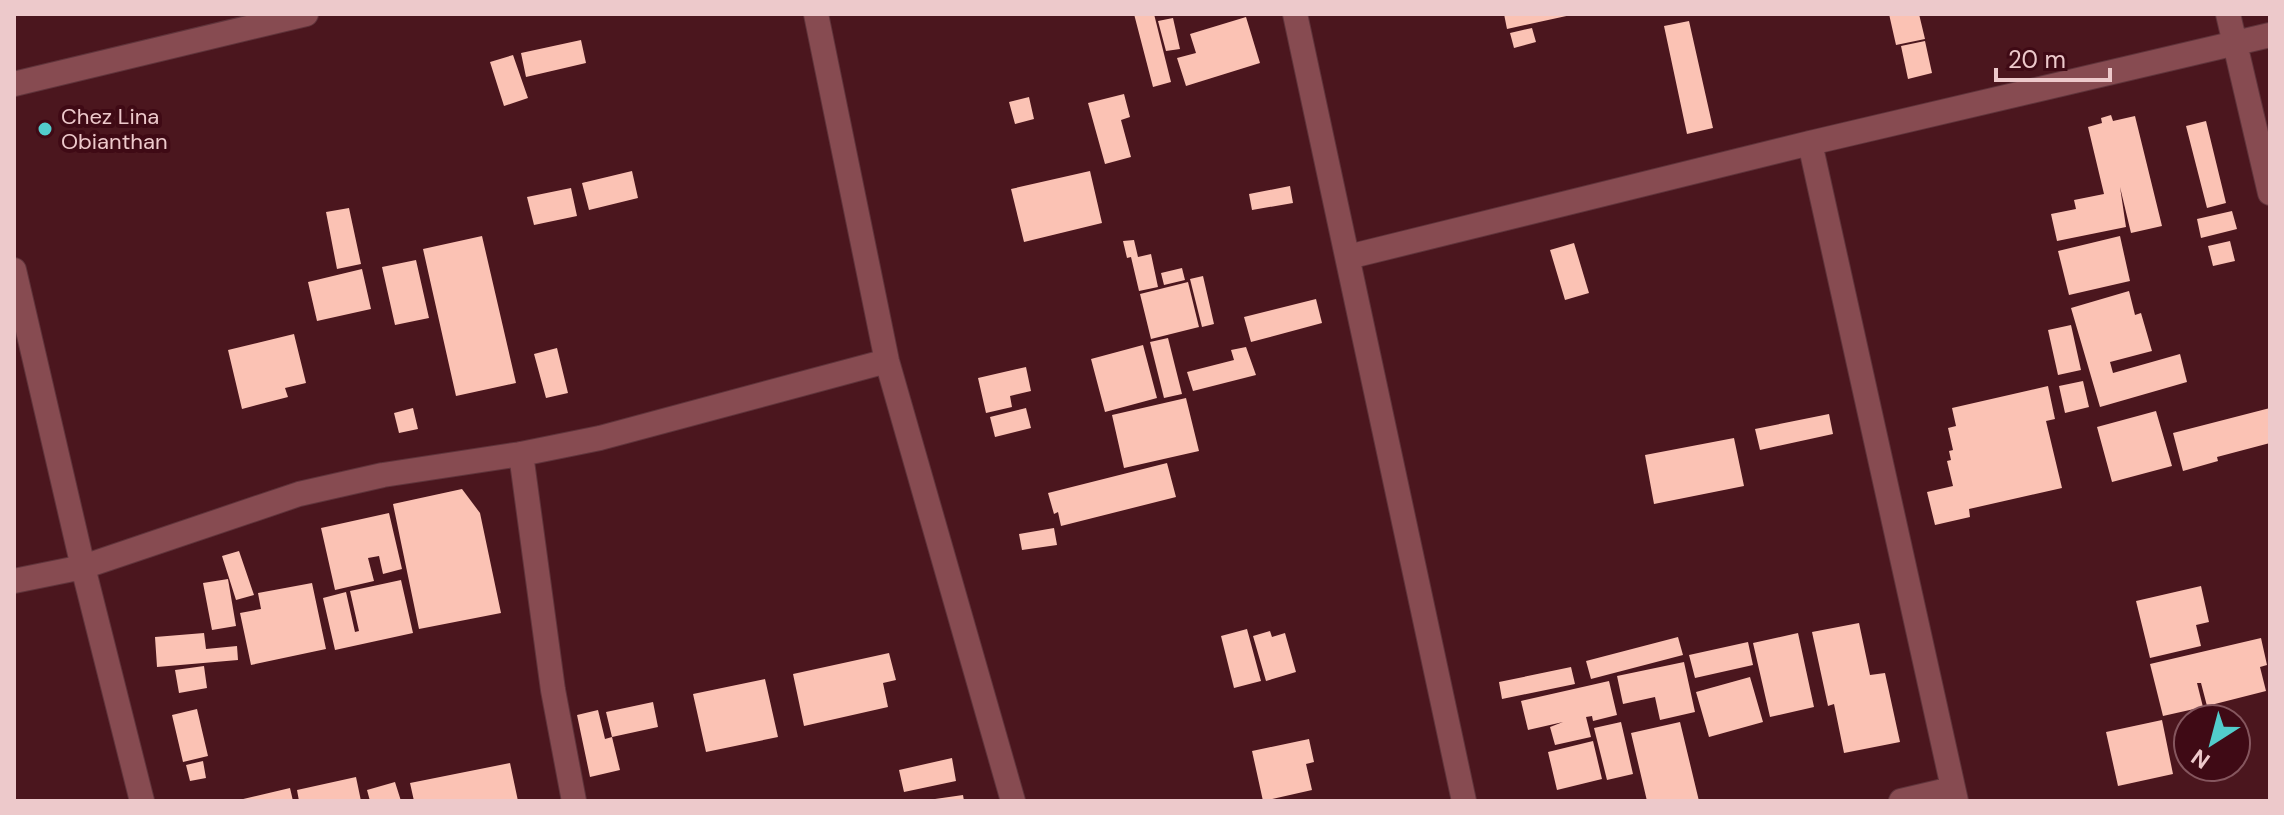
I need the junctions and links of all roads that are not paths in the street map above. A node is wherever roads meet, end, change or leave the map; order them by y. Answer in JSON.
{"nodes":[{"id":1,"x":306,"y":14,"type":"edge"},
{"id":2,"x":816,"y":14,"type":"edge"},
{"id":3,"x":1295,"y":14,"type":"edge"},
{"id":4,"x":2228,"y":14,"type":"edge"},
{"id":5,"x":2270,"y":35,"type":"edge"},
{"id":6,"x":2235,"y":43,"type":"junction"},
{"id":7,"x":14,"y":84,"type":"edge"},
{"id":8,"x":1810,"y":143,"type":"junction"},
{"id":9,"x":2270,"y":193,"type":"edge"},
{"id":10,"x":1348,"y":257,"type":"junction"},
{"id":11,"x":14,"y":270,"type":"edge"},
{"id":12,"x":887,"y":361,"type":"junction"},
{"id":13,"x":521,"y":454,"type":"junction"},
{"id":14,"x":83,"y":567,"type":"junction"},
{"id":15,"x":14,"y":581,"type":"edge"},
{"id":16,"x":1954,"y":795,"type":"edge"},
{"id":17,"x":142,"y":801,"type":"edge"},
{"id":18,"x":574,"y":801,"type":"edge"},
{"id":19,"x":1013,"y":801,"type":"edge"},
{"id":20,"x":1464,"y":801,"type":"edge"},
{"id":21,"x":1901,"y":801,"type":"edge"}],
"edges":[{"from":1,"to":7,"type":"street"},
{"from":2,"to":12,"type":"street"},
{"from":3,"to":10,"type":"street"},
{"from":4,"to":6,"type":"street"},
{"from":5,"to":6,"type":"street"},
{"from":6,"to":8,"type":"street"},
{"from":6,"to":9,"type":"street"},
{"from":8,"to":10,"type":"street"},
{"from":8,"to":16,"type":"street"},
{"from":10,"to":20,"type":"street"},
{"from":11,"to":14,"type":"street"},
{"from":12,"to":13,"type":"street"},
{"from":12,"to":19,"type":"street"},
{"from":13,"to":14,"type":"street"},
{"from":13,"to":18,"type":"street"},
{"from":14,"to":15,"type":"street"},
{"from":14,"to":17,"type":"street"},
{"from":16,"to":21,"type":"street"}]}
